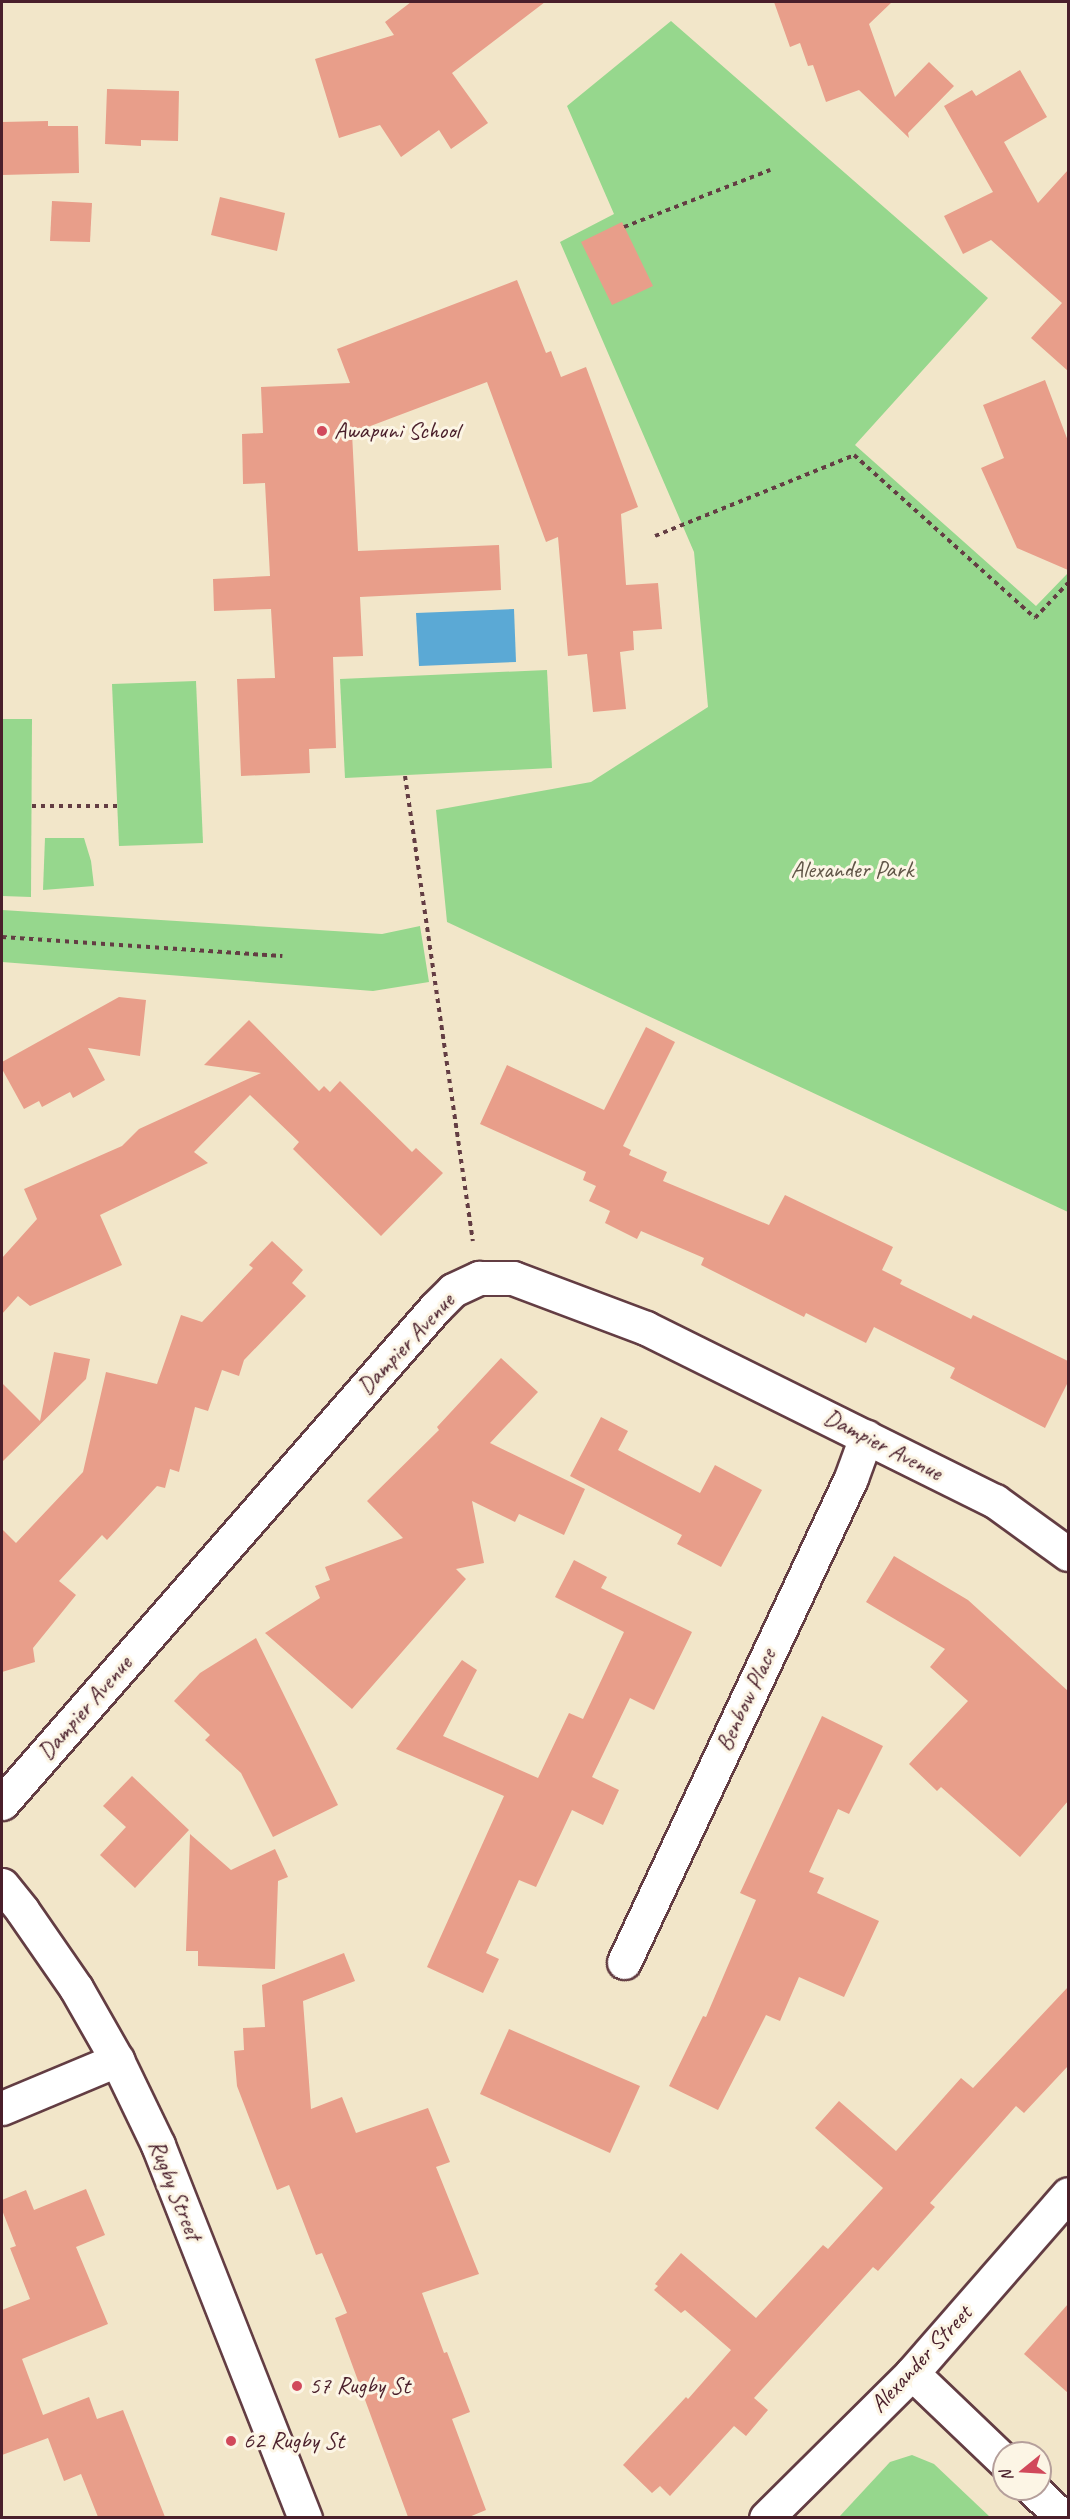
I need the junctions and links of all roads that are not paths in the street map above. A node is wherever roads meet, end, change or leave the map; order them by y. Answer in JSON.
{"nodes":[{"id":1,"x":866,"y":1437,"type":"junction"},
{"id":2,"x":1068,"y":1554,"type":"edge"},
{"id":3,"x":2,"y":1803,"type":"edge"},
{"id":4,"x":2,"y":1885,"type":"edge"},
{"id":5,"x":624,"y":1962,"type":"dead end"},
{"id":6,"x":117,"y":2060,"type":"junction"},
{"id":7,"x":2,"y":2108,"type":"edge"},
{"id":8,"x":1068,"y":2194,"type":"edge"},
{"id":9,"x":912,"y":2373,"type":"junction"},
{"id":10,"x":992,"y":2450,"type":"edge"},
{"id":11,"x":1046,"y":2501,"type":"edge"},
{"id":12,"x":305,"y":2517,"type":"edge"},
{"id":13,"x":766,"y":2517,"type":"edge"},
{"id":14,"x":1063,"y":2517,"type":"edge"}],
"edges":[{"from":1,"to":2,"type":"street","name":"Dampier Avenue"},
{"from":1,"to":3,"type":"street","name":"Dampier Avenue"},
{"from":1,"to":5,"type":"street","name":"Benbow Place"},
{"from":4,"to":6,"type":"street","name":"Rugby Street"},
{"from":6,"to":7,"type":"street"},
{"from":6,"to":12,"type":"street","name":"Rugby Street"},
{"from":8,"to":9,"type":"street","name":"Alexander Street"},
{"from":9,"to":10,"type":"street"},
{"from":9,"to":13,"type":"street","name":"Alexander Street"},
{"from":11,"to":14,"type":"street"}]}
